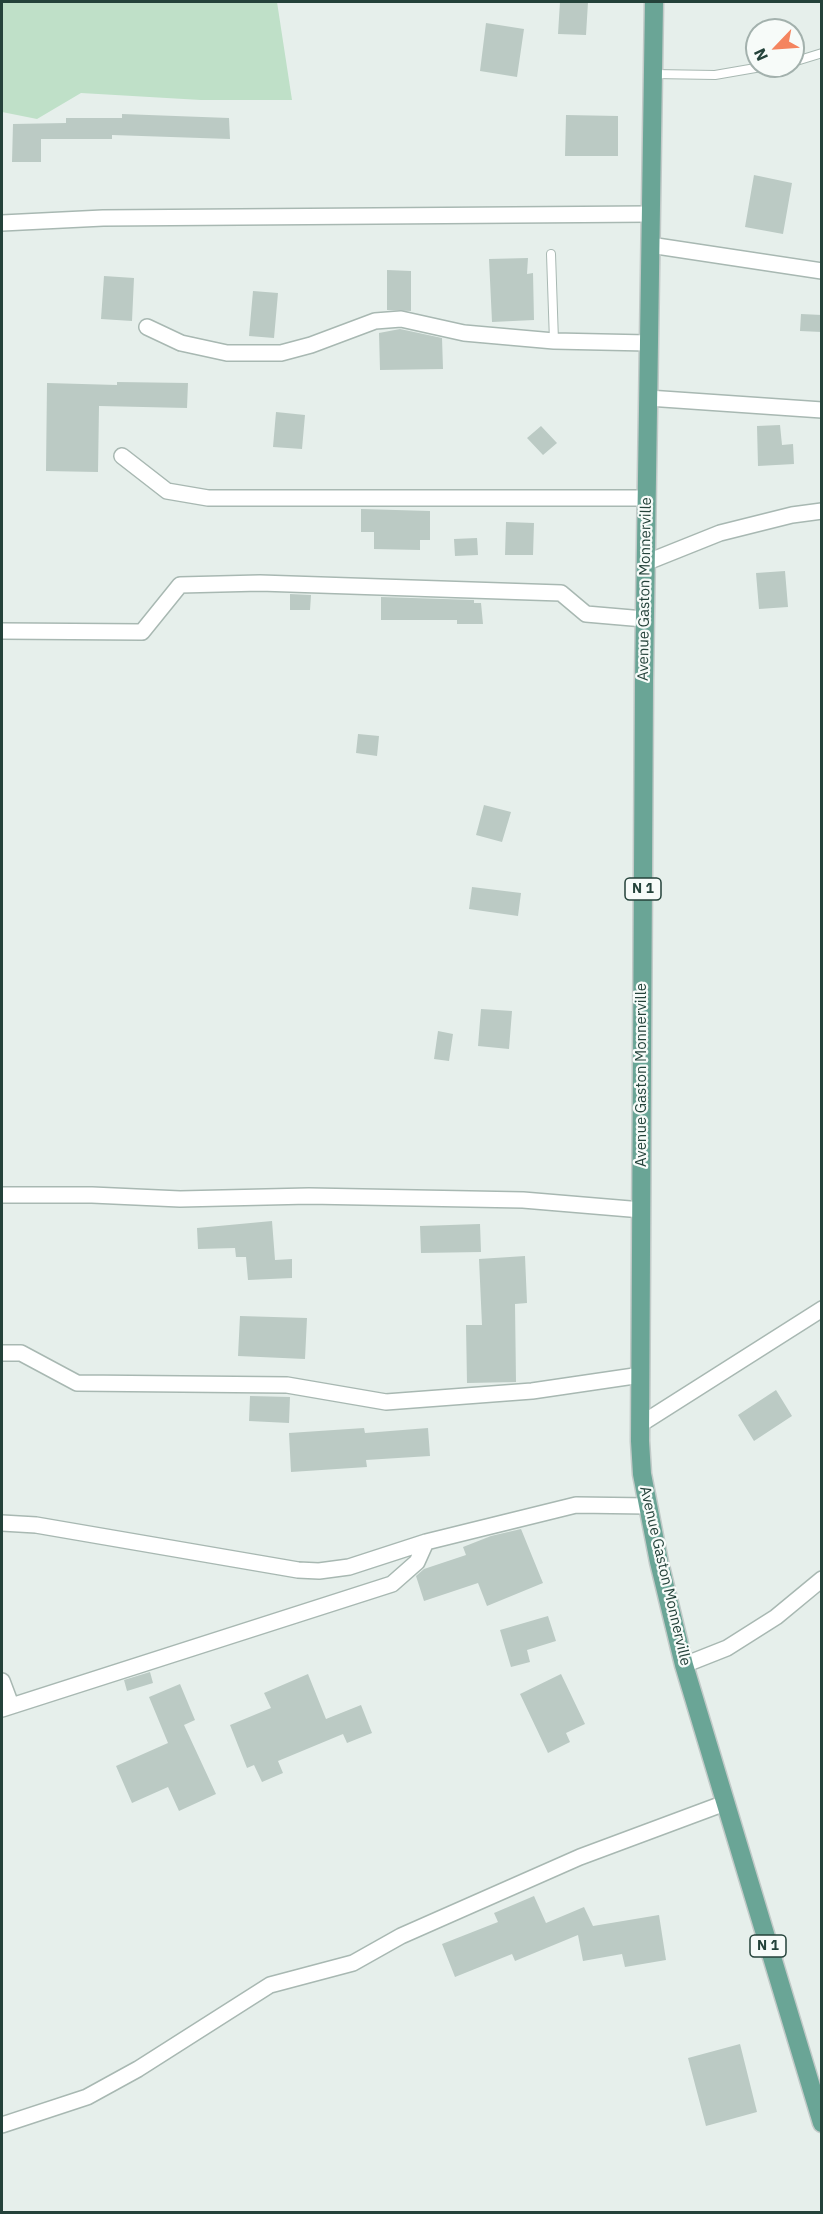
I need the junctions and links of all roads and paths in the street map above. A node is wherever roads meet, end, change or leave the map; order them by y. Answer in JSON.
{"nodes":[{"id":1,"x":654,"y":2,"type":"edge"},
{"id":2,"x":822,"y":53,"type":"edge"},
{"id":3,"x":805,"y":58,"type":"edge"},
{"id":4,"x":745,"y":70,"type":"edge"},
{"id":5,"x":654,"y":74,"type":"junction"},
{"id":6,"x":650,"y":214,"type":"junction"},
{"id":7,"x":2,"y":224,"type":"edge"},
{"id":8,"x":650,"y":245,"type":"junction"},
{"id":9,"x":551,"y":254,"type":"dead end"},
{"id":10,"x":822,"y":272,"type":"edge"},
{"id":11,"x":147,"y":327,"type":"dead end"},
{"id":12,"x":554,"y":341,"type":"junction"},
{"id":13,"x":648,"y":343,"type":"junction"},
{"id":14,"x":648,"y":398,"type":"junction"},
{"id":15,"x":822,"y":410,"type":"edge"},
{"id":16,"x":122,"y":456,"type":"dead end"},
{"id":17,"x":646,"y":498,"type":"junction"},
{"id":18,"x":822,"y":511,"type":"edge"},
{"id":19,"x":645,"y":563,"type":"junction"},
{"id":20,"x":644,"y":619,"type":"junction"},
{"id":21,"x":2,"y":631,"type":"edge"},
{"id":22,"x":2,"y":1195,"type":"edge"},
{"id":23,"x":642,"y":1210,"type":"junction"},
{"id":24,"x":822,"y":1309,"type":"edge"},
{"id":25,"x":2,"y":1353,"type":"edge"},
{"id":26,"x":641,"y":1375,"type":"junction"},
{"id":27,"x":641,"y":1424,"type":"junction"},
{"id":28,"x":648,"y":1506,"type":"junction"},
{"id":29,"x":2,"y":1523,"type":"edge"},
{"id":30,"x":426,"y":1542,"type":"junction"},
{"id":31,"x":822,"y":1579,"type":"edge"},
{"id":32,"x":684,"y":1665,"type":"junction"},
{"id":33,"x":2,"y":1682,"type":"edge"},
{"id":34,"x":6,"y":1707,"type":"edge"},
{"id":35,"x":725,"y":1803,"type":"junction"},
{"id":36,"x":822,"y":2123,"type":"edge"},
{"id":37,"x":2,"y":2125,"type":"edge"}],
"edges":[{"from":1,"to":5,"type":"main road","name":"Avenue Gaston Monnerville","number":"N 1"},
{"from":2,"to":3,"type":"lane"},
{"from":4,"to":5,"type":"lane"},
{"from":5,"to":6,"type":"main road","name":"Avenue Gaston Monnerville","number":"N 1"},
{"from":6,"to":7,"type":"street"},
{"from":6,"to":8,"type":"main road","name":"Avenue Gaston Monnerville","number":"N 1"},
{"from":8,"to":10,"type":"street"},
{"from":8,"to":13,"type":"main road","name":"Avenue Gaston Monnerville","number":"N 1"},
{"from":9,"to":12,"type":"lane"},
{"from":11,"to":12,"type":"street"},
{"from":12,"to":13,"type":"street"},
{"from":13,"to":14,"type":"main road","name":"Avenue Gaston Monnerville","number":"N 1"},
{"from":14,"to":15,"type":"street"},
{"from":14,"to":17,"type":"main road","name":"Avenue Gaston Monnerville","number":"N 1"},
{"from":16,"to":17,"type":"street"},
{"from":17,"to":19,"type":"main road","name":"Avenue Gaston Monnerville","number":"N 1"},
{"from":18,"to":19,"type":"street"},
{"from":19,"to":20,"type":"main road","name":"Avenue Gaston Monnerville","number":"N 1"},
{"from":20,"to":21,"type":"street"},
{"from":20,"to":23,"type":"main road","name":"Avenue Gaston Monnerville","number":"N 1"},
{"from":22,"to":23,"type":"street"},
{"from":23,"to":26,"type":"main road","name":"Avenue Gaston Monnerville","number":"N 1"},
{"from":24,"to":27,"type":"street"},
{"from":25,"to":26,"type":"street"},
{"from":26,"to":27,"type":"main road","name":"Avenue Gaston Monnerville","number":"N 1"},
{"from":27,"to":28,"type":"main road","name":"Avenue Gaston Monnerville","number":"N 1"},
{"from":28,"to":30,"type":"street"},
{"from":28,"to":32,"type":"main road","name":"Avenue Gaston Monnerville","number":"N 1"},
{"from":29,"to":30,"type":"street"},
{"from":30,"to":34,"type":"street"},
{"from":31,"to":32,"type":"street"},
{"from":32,"to":35,"type":"main road","name":"Avenue Gaston Monnerville","number":"N 1"},
{"from":33,"to":34,"type":"street"},
{"from":35,"to":36,"type":"main road","name":"Avenue Gaston Monnerville","number":"N 1"},
{"from":35,"to":37,"type":"street"}]}
